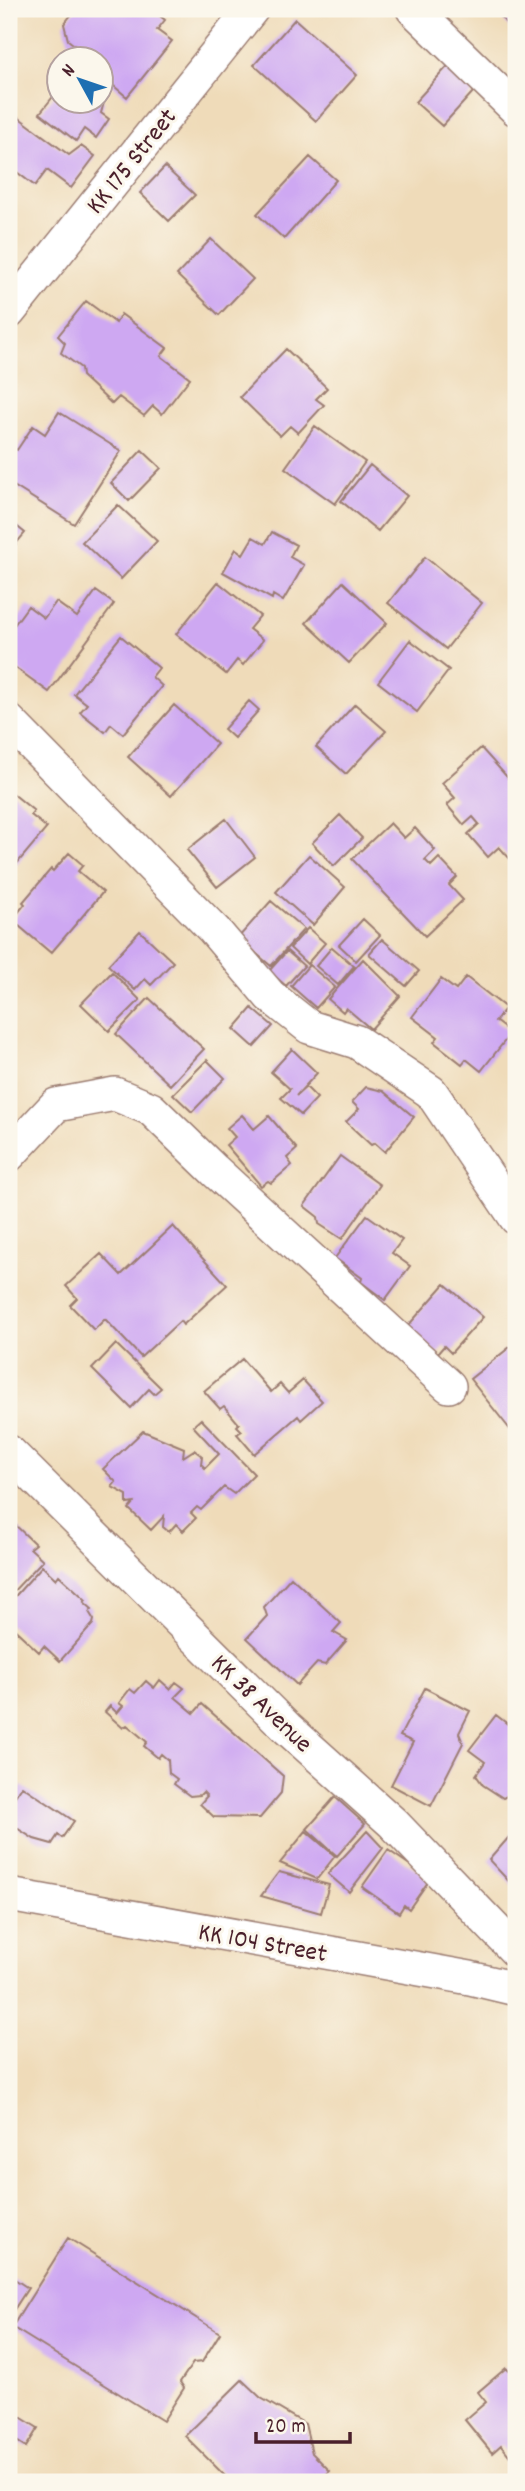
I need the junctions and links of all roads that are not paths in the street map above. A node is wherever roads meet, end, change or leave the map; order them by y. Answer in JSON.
{"nodes":[{"id":1,"x":252,"y":9,"type":"edge"},
{"id":2,"x":413,"y":9,"type":"edge"},
{"id":3,"x":516,"y":109,"type":"edge"},
{"id":4,"x":9,"y":312,"type":"edge"},
{"id":5,"x":9,"y":721,"type":"edge"},
{"id":6,"x":9,"y":1155,"type":"edge"},
{"id":7,"x":516,"y":1218,"type":"edge"},
{"id":8,"x":449,"y":1386,"type":"dead end"},
{"id":9,"x":9,"y":1452,"type":"edge"},
{"id":10,"x":9,"y":1895,"type":"edge"},
{"id":11,"x":515,"y":1948,"type":"edge"},
{"id":12,"x":516,"y":1989,"type":"edge"}],
"edges":[{"from":1,"to":4,"type":"street","name":"KK 175 Street"},
{"from":2,"to":3,"type":"street"},
{"from":5,"to":7,"type":"street"},
{"from":6,"to":8,"type":"street"},
{"from":9,"to":11,"type":"street","name":"KK 38 Avenue"},
{"from":10,"to":12,"type":"street","name":"KK 104 Street"}]}
